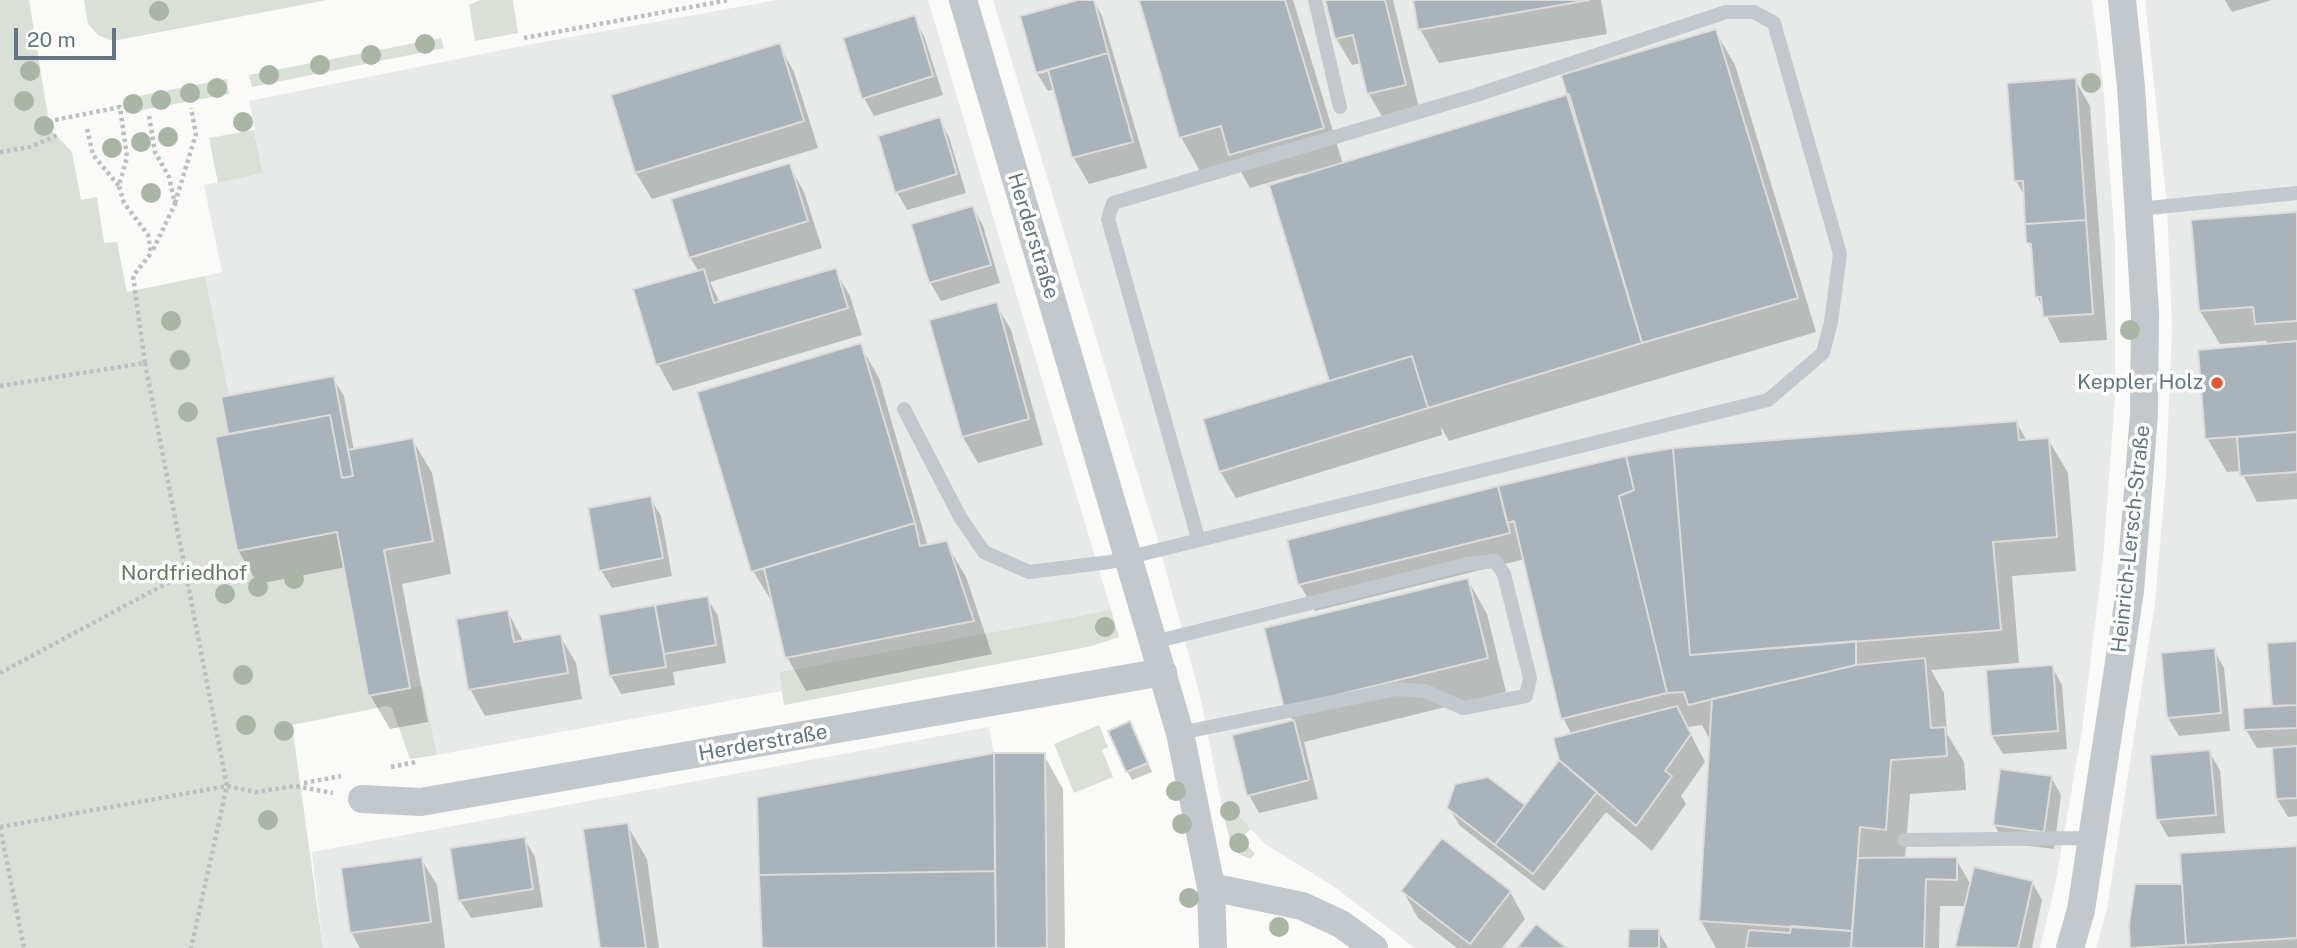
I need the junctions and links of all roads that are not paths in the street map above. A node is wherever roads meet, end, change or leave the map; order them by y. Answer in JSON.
{"nodes":[{"id":1,"x":963,"y":0,"type":"edge"},
{"id":2,"x":1315,"y":0,"type":"edge"},
{"id":3,"x":2122,"y":0,"type":"edge"},
{"id":4,"x":1340,"y":107,"type":"dead end"},
{"id":5,"x":2297,"y":193,"type":"edge"},
{"id":6,"x":2139,"y":209,"type":"junction"},
{"id":7,"x":904,"y":409,"type":"dead end"},
{"id":8,"x":1198,"y":538,"type":"junction"},
{"id":9,"x":1129,"y":556,"type":"junction"},
{"id":10,"x":1154,"y":642,"type":"junction"},
{"id":11,"x":1163,"y":673,"type":"junction"},
{"id":12,"x":1180,"y":733,"type":"junction"},
{"id":13,"x":362,"y":799,"type":"dead end"},
{"id":14,"x":2092,"y":838,"type":"junction"},
{"id":15,"x":1904,"y":840,"type":"dead end"},
{"id":16,"x":1211,"y":887,"type":"junction"},
{"id":17,"x":1213,"y":948,"type":"edge"},
{"id":18,"x":1374,"y":948,"type":"edge"},
{"id":19,"x":2070,"y":948,"type":"edge"}],
"edges":[{"from":1,"to":9,"type":"street","name":"Herderstraße"},
{"from":2,"to":4,"type":"lane"},
{"from":3,"to":6,"type":"street","name":"Heinrich-Lersch-Straße"},
{"from":5,"to":6,"type":"lane"},
{"from":6,"to":14,"type":"street","name":"Heinrich-Lersch-Straße"},
{"from":7,"to":9,"type":"lane"},
{"from":8,"to":8,"type":"lane"},
{"from":8,"to":9,"type":"lane"},
{"from":9,"to":10,"type":"street","name":"Herderstraße"},
{"from":10,"to":11,"type":"street","name":"Herderstraße"},
{"from":10,"to":12,"type":"lane"},
{"from":11,"to":12,"type":"street","name":"Herderstraße"},
{"from":11,"to":13,"type":"street","name":"Herderstraße"},
{"from":12,"to":16,"type":"street","name":"Herderstraße"},
{"from":14,"to":15,"type":"lane"},
{"from":14,"to":19,"type":"street","name":"Heinrich-Lersch-Straße"},
{"from":16,"to":17,"type":"street","name":"Herderstraße"},
{"from":16,"to":18,"type":"street"}]}
